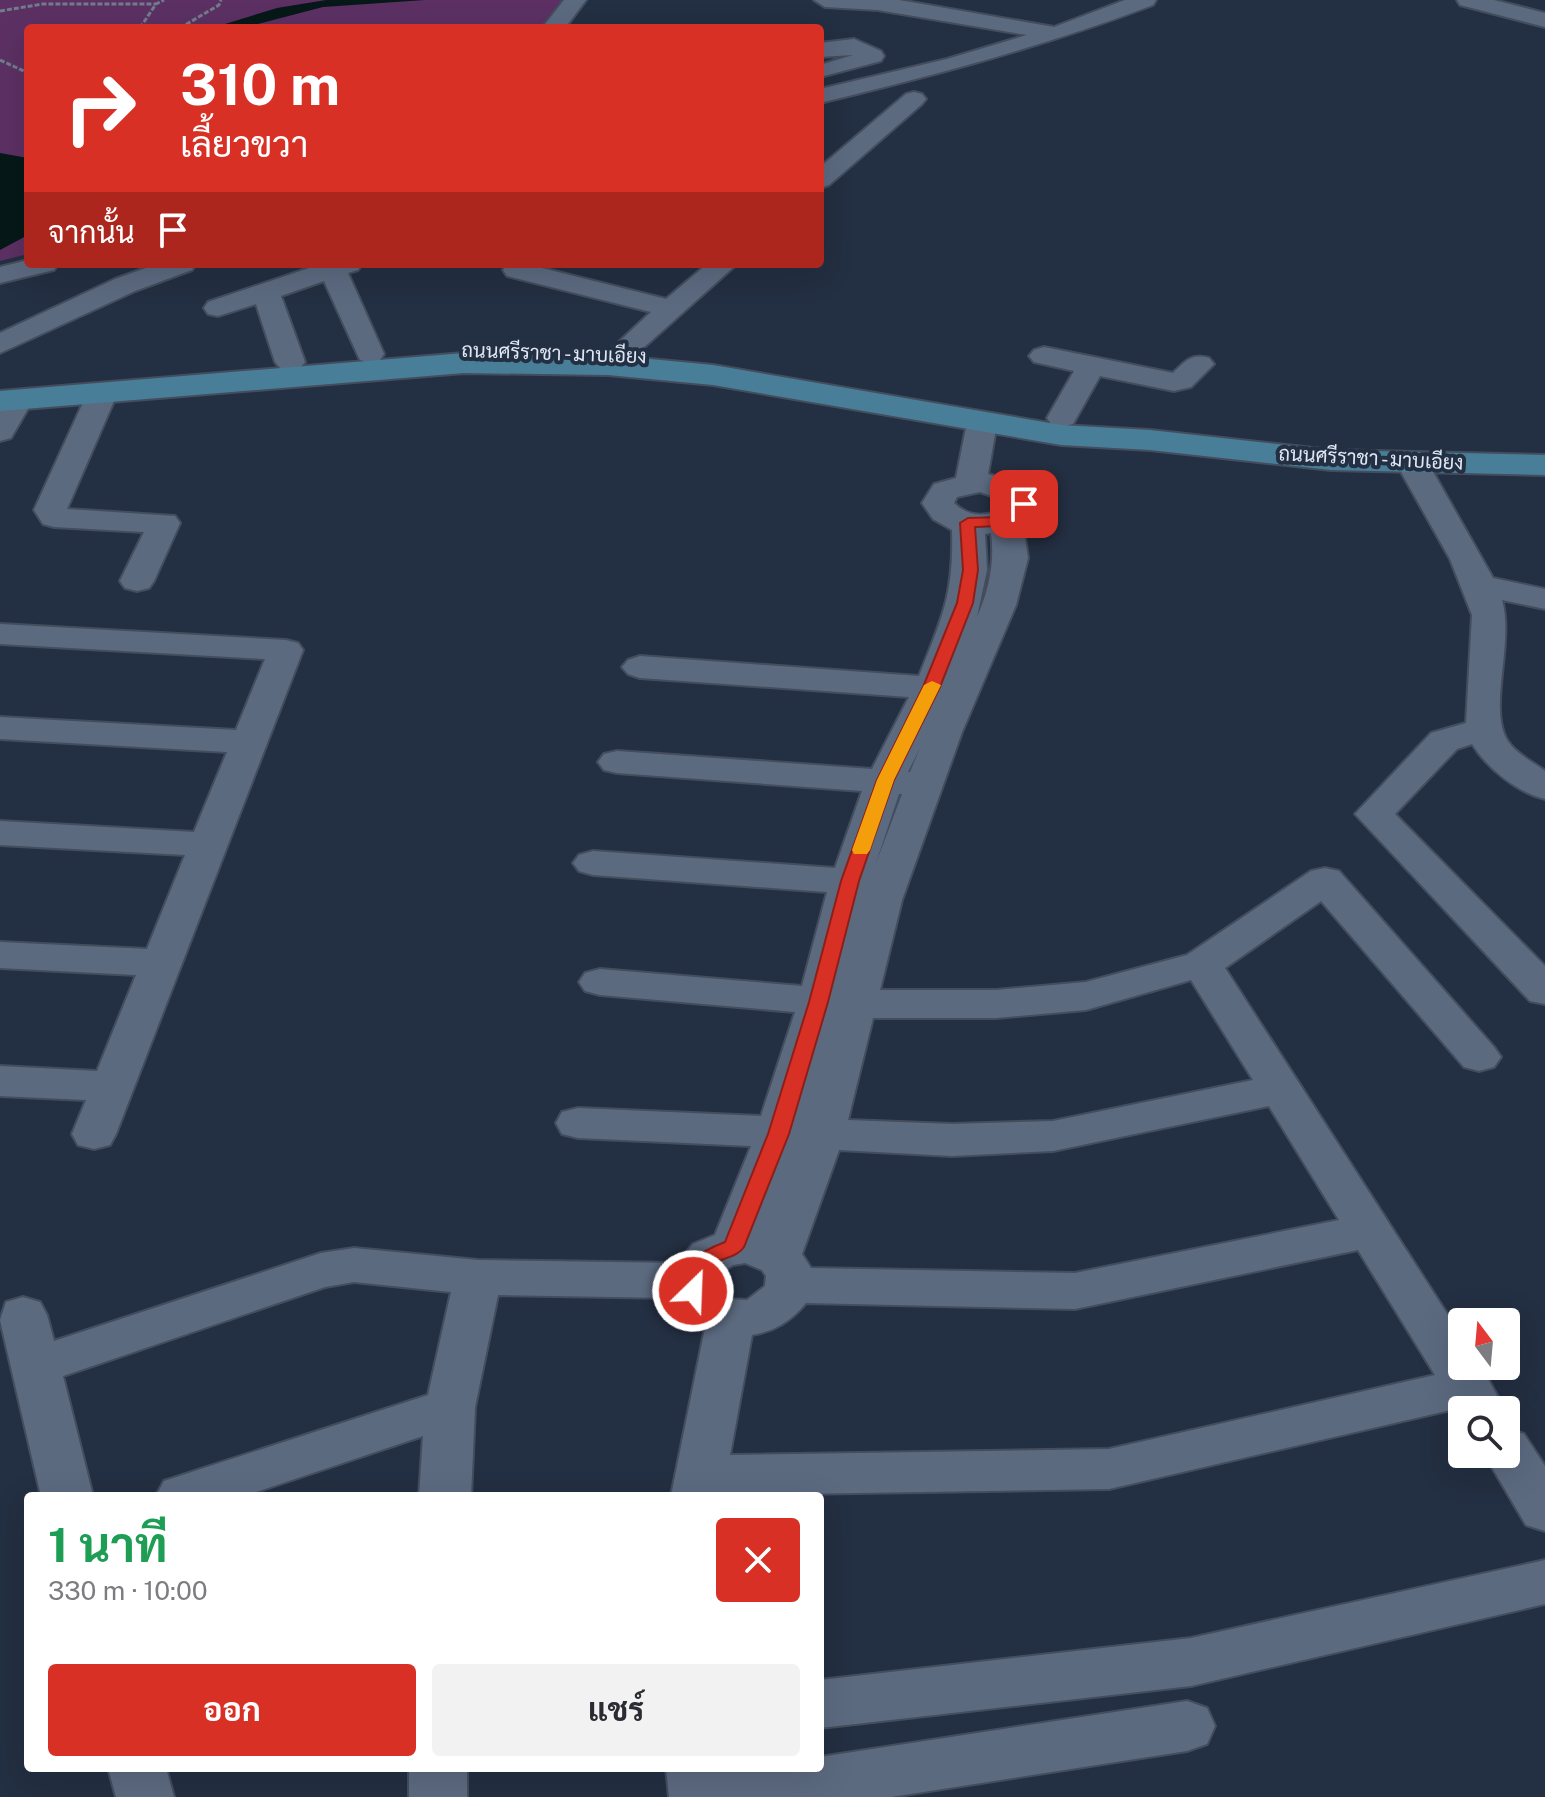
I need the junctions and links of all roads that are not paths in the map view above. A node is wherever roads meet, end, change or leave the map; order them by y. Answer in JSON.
{"nodes":[{"id":1,"x":575,"y":0,"type":"edge"},
{"id":2,"x":825,"y":0,"type":"edge"},
{"id":3,"x":1468,"y":0,"type":"edge"},
{"id":4,"x":1137,"y":1,"type":"edge"},
{"id":5,"x":879,"y":2,"type":"edge"},
{"id":6,"x":1510,"y":5,"type":"edge"},
{"id":7,"x":1545,"y":20,"type":"edge"},
{"id":8,"x":556,"y":24,"type":"edge"},
{"id":9,"x":1056,"y":34,"type":"junction"},
{"id":10,"x":824,"y":50,"type":"edge"},
{"id":11,"x":824,"y":71,"type":"edge"},
{"id":12,"x":824,"y":95,"type":"edge"},
{"id":13,"x":914,"y":99,"type":"dead end"},
{"id":14,"x":824,"y":177,"type":"edge"},
{"id":15,"x":28,"y":268,"type":"edge"},
{"id":16,"x":171,"y":268,"type":"edge"},
{"id":17,"x":335,"y":268,"type":"edge"},
{"id":18,"x":342,"y":268,"type":"edge"},
{"id":19,"x":718,"y":268,"type":"edge"},
{"id":20,"x":517,"y":270,"type":"dead end"},
{"id":21,"x":0,"y":275,"type":"edge"},
{"id":22,"x":266,"y":291,"type":"junction"},
{"id":23,"x":218,"y":308,"type":"dead end"},
{"id":24,"x":672,"y":309,"type":"junction"},
{"id":25,"x":0,"y":344,"type":"edge"},
{"id":26,"x":622,"y":352,"type":"junction"},
{"id":27,"x":370,"y":354,"type":"junction"},
{"id":28,"x":1044,"y":356,"type":"dead end"},
{"id":29,"x":290,"y":362,"type":"junction"},
{"id":30,"x":1199,"y":364,"type":"dead end"},
{"id":31,"x":1092,"y":365,"type":"junction"},
{"id":32,"x":102,"y":394,"type":"junction"},
{"id":33,"x":6,"y":395,"type":"edge"},
{"id":34,"x":995,"y":417,"type":"junction"},
{"id":35,"x":1062,"y":418,"type":"junction"},
{"id":36,"x":0,"y":432,"type":"edge"},
{"id":37,"x":1150,"y":440,"type":"junction"},
{"id":38,"x":1412,"y":463,"type":"junction"},
{"id":39,"x":1545,"y":465,"type":"edge"},
{"id":40,"x":982,"y":483,"type":"junction"},
{"id":41,"x":987,"y":522,"type":"junction"},
{"id":42,"x":137,"y":581,"type":"dead end"},
{"id":43,"x":1479,"y":585,"type":"junction"},
{"id":44,"x":1545,"y":599,"type":"edge"},
{"id":45,"x":0,"y":634,"type":"edge"},
{"id":46,"x":640,"y":667,"type":"dead end"},
{"id":47,"x":948,"y":689,"type":"junction"},
{"id":48,"x":0,"y":728,"type":"edge"},
{"id":49,"x":1483,"y":730,"type":"junction"},
{"id":50,"x":250,"y":742,"type":"junction"},
{"id":51,"x":617,"y":762,"type":"dead end"},
{"id":52,"x":904,"y":782,"type":"junction"},
{"id":53,"x":1545,"y":788,"type":"edge"},
{"id":54,"x":0,"y":833,"type":"edge"},
{"id":55,"x":209,"y":845,"type":"junction"},
{"id":56,"x":593,"y":863,"type":"dead end"},
{"id":57,"x":869,"y":883,"type":"junction"},
{"id":58,"x":0,"y":955,"type":"edge"},
{"id":59,"x":162,"y":963,"type":"junction"},
{"id":60,"x":1202,"y":964,"type":"junction"},
{"id":61,"x":600,"y":982,"type":"dead end"},
{"id":62,"x":1545,"y":991,"type":"edge"},
{"id":63,"x":838,"y":1003,"type":"junction"},
{"id":64,"x":1479,"y":1057,"type":"dead end"},
{"id":65,"x":0,"y":1081,"type":"edge"},
{"id":66,"x":113,"y":1086,"type":"junction"},
{"id":67,"x":1280,"y":1089,"type":"junction"},
{"id":68,"x":578,"y":1123,"type":"dead end"},
{"id":69,"x":94,"y":1134,"type":"dead end"},
{"id":70,"x":778,"y":1134,"type":"junction"},
{"id":71,"x":822,"y":1135,"type":"junction"},
{"id":72,"x":1369,"y":1231,"type":"junction"},
{"id":73,"x":767,"y":1263,"type":"junction"},
{"id":74,"x":478,"y":1277,"type":"junction"},
{"id":75,"x":692,"y":1281,"type":"junction"},
{"id":76,"x":23,"y":1315,"type":"dead end"},
{"id":77,"x":731,"y":1318,"type":"junction"},
{"id":78,"x":34,"y":1367,"type":"junction"},
{"id":79,"x":1473,"y":1396,"type":"edge"},
{"id":80,"x":1448,"y":1404,"type":"edge"},
{"id":81,"x":450,"y":1407,"type":"junction"},
{"id":82,"x":1519,"y":1468,"type":"edge"},
{"id":83,"x":698,"y":1486,"type":"edge"},
{"id":84,"x":66,"y":1492,"type":"edge"},
{"id":85,"x":194,"y":1492,"type":"edge"},
{"id":86,"x":445,"y":1492,"type":"edge"},
{"id":87,"x":1545,"y":1510,"type":"edge"},
{"id":88,"x":1545,"y":1582,"type":"edge"},
{"id":89,"x":824,"y":1704,"type":"edge"},
{"id":90,"x":1187,"y":1726,"type":"dead end"},
{"id":91,"x":138,"y":1772,"type":"edge"},
{"id":92,"x":438,"y":1772,"type":"edge"},
{"id":93,"x":695,"y":1772,"type":"edge"},
{"id":94,"x":145,"y":1797,"type":"edge"},
{"id":95,"x":438,"y":1797,"type":"edge"},
{"id":96,"x":698,"y":1797,"type":"edge"},
{"id":97,"x":724,"y":1797,"type":"edge"}],
"edges":[{"from":1,"to":8,"type":"street"},
{"from":2,"to":5,"type":"street"},
{"from":3,"to":6,"type":"street"},
{"from":4,"to":9,"type":"street"},
{"from":5,"to":9,"type":"street"},
{"from":6,"to":7,"type":"street"},
{"from":9,"to":12,"type":"street"},
{"from":10,"to":11,"type":"street"},
{"from":13,"to":14,"type":"street"},
{"from":15,"to":21,"type":"street"},
{"from":16,"to":25,"type":"street"},
{"from":17,"to":22,"type":"street"},
{"from":18,"to":27,"type":"street"},
{"from":19,"to":24,"type":"street"},
{"from":20,"to":24,"type":"street"},
{"from":22,"to":23,"type":"street"},
{"from":22,"to":29,"type":"street"},
{"from":24,"to":26,"type":"street"},
{"from":26,"to":27,"type":"main road","name":"ถนนศรีราชา - มาบเอียง"},
{"from":26,"to":34,"type":"main road","name":"ถนนศรีราชา - มาบเอียง"},
{"from":27,"to":29,"type":"main road","name":"ถนนศรีราชา - มาบเอียง"},
{"from":28,"to":31,"type":"street"},
{"from":29,"to":33,"type":"main road","name":"ถนนศรีราชา - มาบเอียง"},
{"from":30,"to":31,"type":"street"},
{"from":31,"to":35,"type":"street"},
{"from":32,"to":33,"type":"main road","name":"ถนนศรีราชา - มาบเอียง"},
{"from":32,"to":34,"type":"main road","name":"ถนนศรีราชา - มาบเอียง"},
{"from":32,"to":42,"type":"street"},
{"from":33,"to":36,"type":"street"},
{"from":34,"to":35,"type":"main road","name":"ถนนศรีราชา - มาบเอียง"},
{"from":34,"to":37,"type":"main road","name":"ถนนศรีราชา - มาบเอียง"},
{"from":34,"to":40,"type":"street"},
{"from":35,"to":37,"type":"main road","name":"ถนนศรีราชา - มาบเอียง"},
{"from":37,"to":38,"type":"main road","name":"ถนนศรีราชา - มาบเอียง"},
{"from":38,"to":39,"type":"main road","name":"ถนนศรีราชา - มาบเอียง"},
{"from":38,"to":43,"type":"street"},
{"from":40,"to":41,"type":"street"},
{"from":40,"to":41,"type":"street"},
{"from":41,"to":47,"type":"street"},
{"from":43,"to":44,"type":"street"},
{"from":43,"to":49,"type":"street"},
{"from":45,"to":50,"type":"street"},
{"from":46,"to":47,"type":"street"},
{"from":47,"to":52,"type":"street"},
{"from":48,"to":50,"type":"street"},
{"from":49,"to":53,"type":"street"},
{"from":49,"to":62,"type":"street"},
{"from":50,"to":55,"type":"street"},
{"from":51,"to":52,"type":"street"},
{"from":52,"to":57,"type":"street"},
{"from":54,"to":55,"type":"street"},
{"from":55,"to":59,"type":"street"},
{"from":56,"to":57,"type":"street"},
{"from":57,"to":63,"type":"street"},
{"from":58,"to":59,"type":"street"},
{"from":59,"to":66,"type":"street"},
{"from":60,"to":63,"type":"street"},
{"from":60,"to":64,"type":"street"},
{"from":60,"to":67,"type":"street"},
{"from":61,"to":63,"type":"street"},
{"from":63,"to":70,"type":"street"},
{"from":63,"to":71,"type":"street"},
{"from":65,"to":66,"type":"street"},
{"from":66,"to":69,"type":"street"},
{"from":67,"to":71,"type":"street"},
{"from":67,"to":72,"type":"street"},
{"from":68,"to":70,"type":"street"},
{"from":70,"to":71,"type":"street"},
{"from":70,"to":73,"type":"street"},
{"from":71,"to":73,"type":"street"},
{"from":72,"to":73,"type":"street"},
{"from":72,"to":79,"type":"street"},
{"from":73,"to":75,"type":"street"},
{"from":73,"to":77,"type":"street"},
{"from":74,"to":75,"type":"street"},
{"from":74,"to":78,"type":"street"},
{"from":74,"to":81,"type":"street"},
{"from":75,"to":77,"type":"street"},
{"from":76,"to":78,"type":"street"},
{"from":77,"to":83,"type":"street"},
{"from":78,"to":84,"type":"street"},
{"from":80,"to":83,"type":"street"},
{"from":81,"to":85,"type":"street"},
{"from":81,"to":86,"type":"street"},
{"from":82,"to":87,"type":"street"},
{"from":88,"to":89,"type":"street"},
{"from":90,"to":97,"type":"street"},
{"from":91,"to":94,"type":"street"},
{"from":92,"to":95,"type":"street"},
{"from":93,"to":96,"type":"street"}]}
